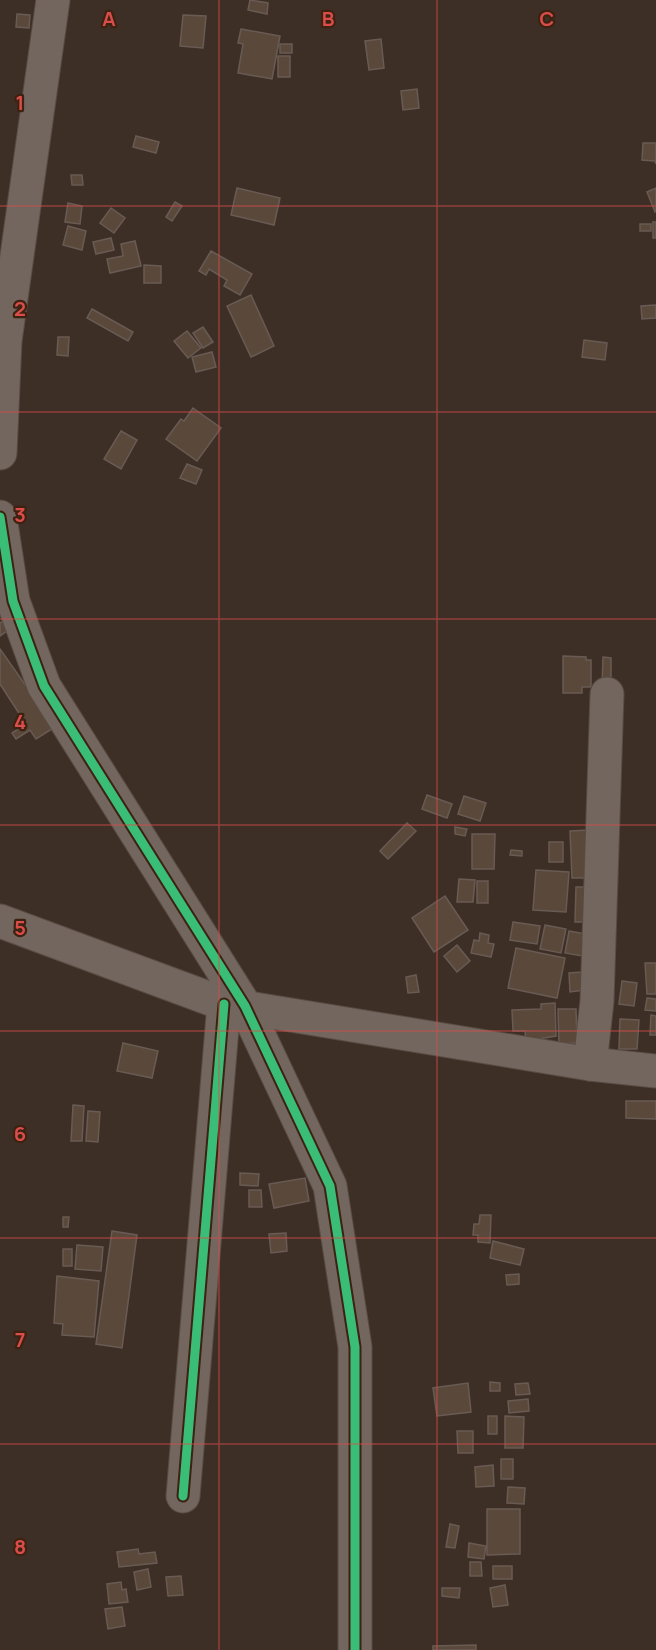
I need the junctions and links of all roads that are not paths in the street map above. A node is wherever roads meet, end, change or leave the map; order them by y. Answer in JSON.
{"nodes":[{"id":1,"x":53,"y":0,"type":"edge"},
{"id":2,"x":0,"y":453,"type":"edge"},
{"id":3,"x":0,"y":517,"type":"edge"},
{"id":4,"x":607,"y":694,"type":"dead end"},
{"id":5,"x":0,"y":921,"type":"edge"},
{"id":6,"x":235,"y":1005,"type":"junction"},
{"id":7,"x":590,"y":1064,"type":"junction"},
{"id":8,"x":656,"y":1071,"type":"edge"},
{"id":9,"x":183,"y":1496,"type":"dead end"},
{"id":10,"x":355,"y":1650,"type":"edge"}],
"edges":[{"from":1,"to":2,"type":"street"},
{"from":3,"to":6,"type":"street"},
{"from":4,"to":7,"type":"street"},
{"from":5,"to":6,"type":"street"},
{"from":6,"to":7,"type":"street"},
{"from":6,"to":9,"type":"street"},
{"from":6,"to":10,"type":"street"},
{"from":7,"to":8,"type":"street"}]}
